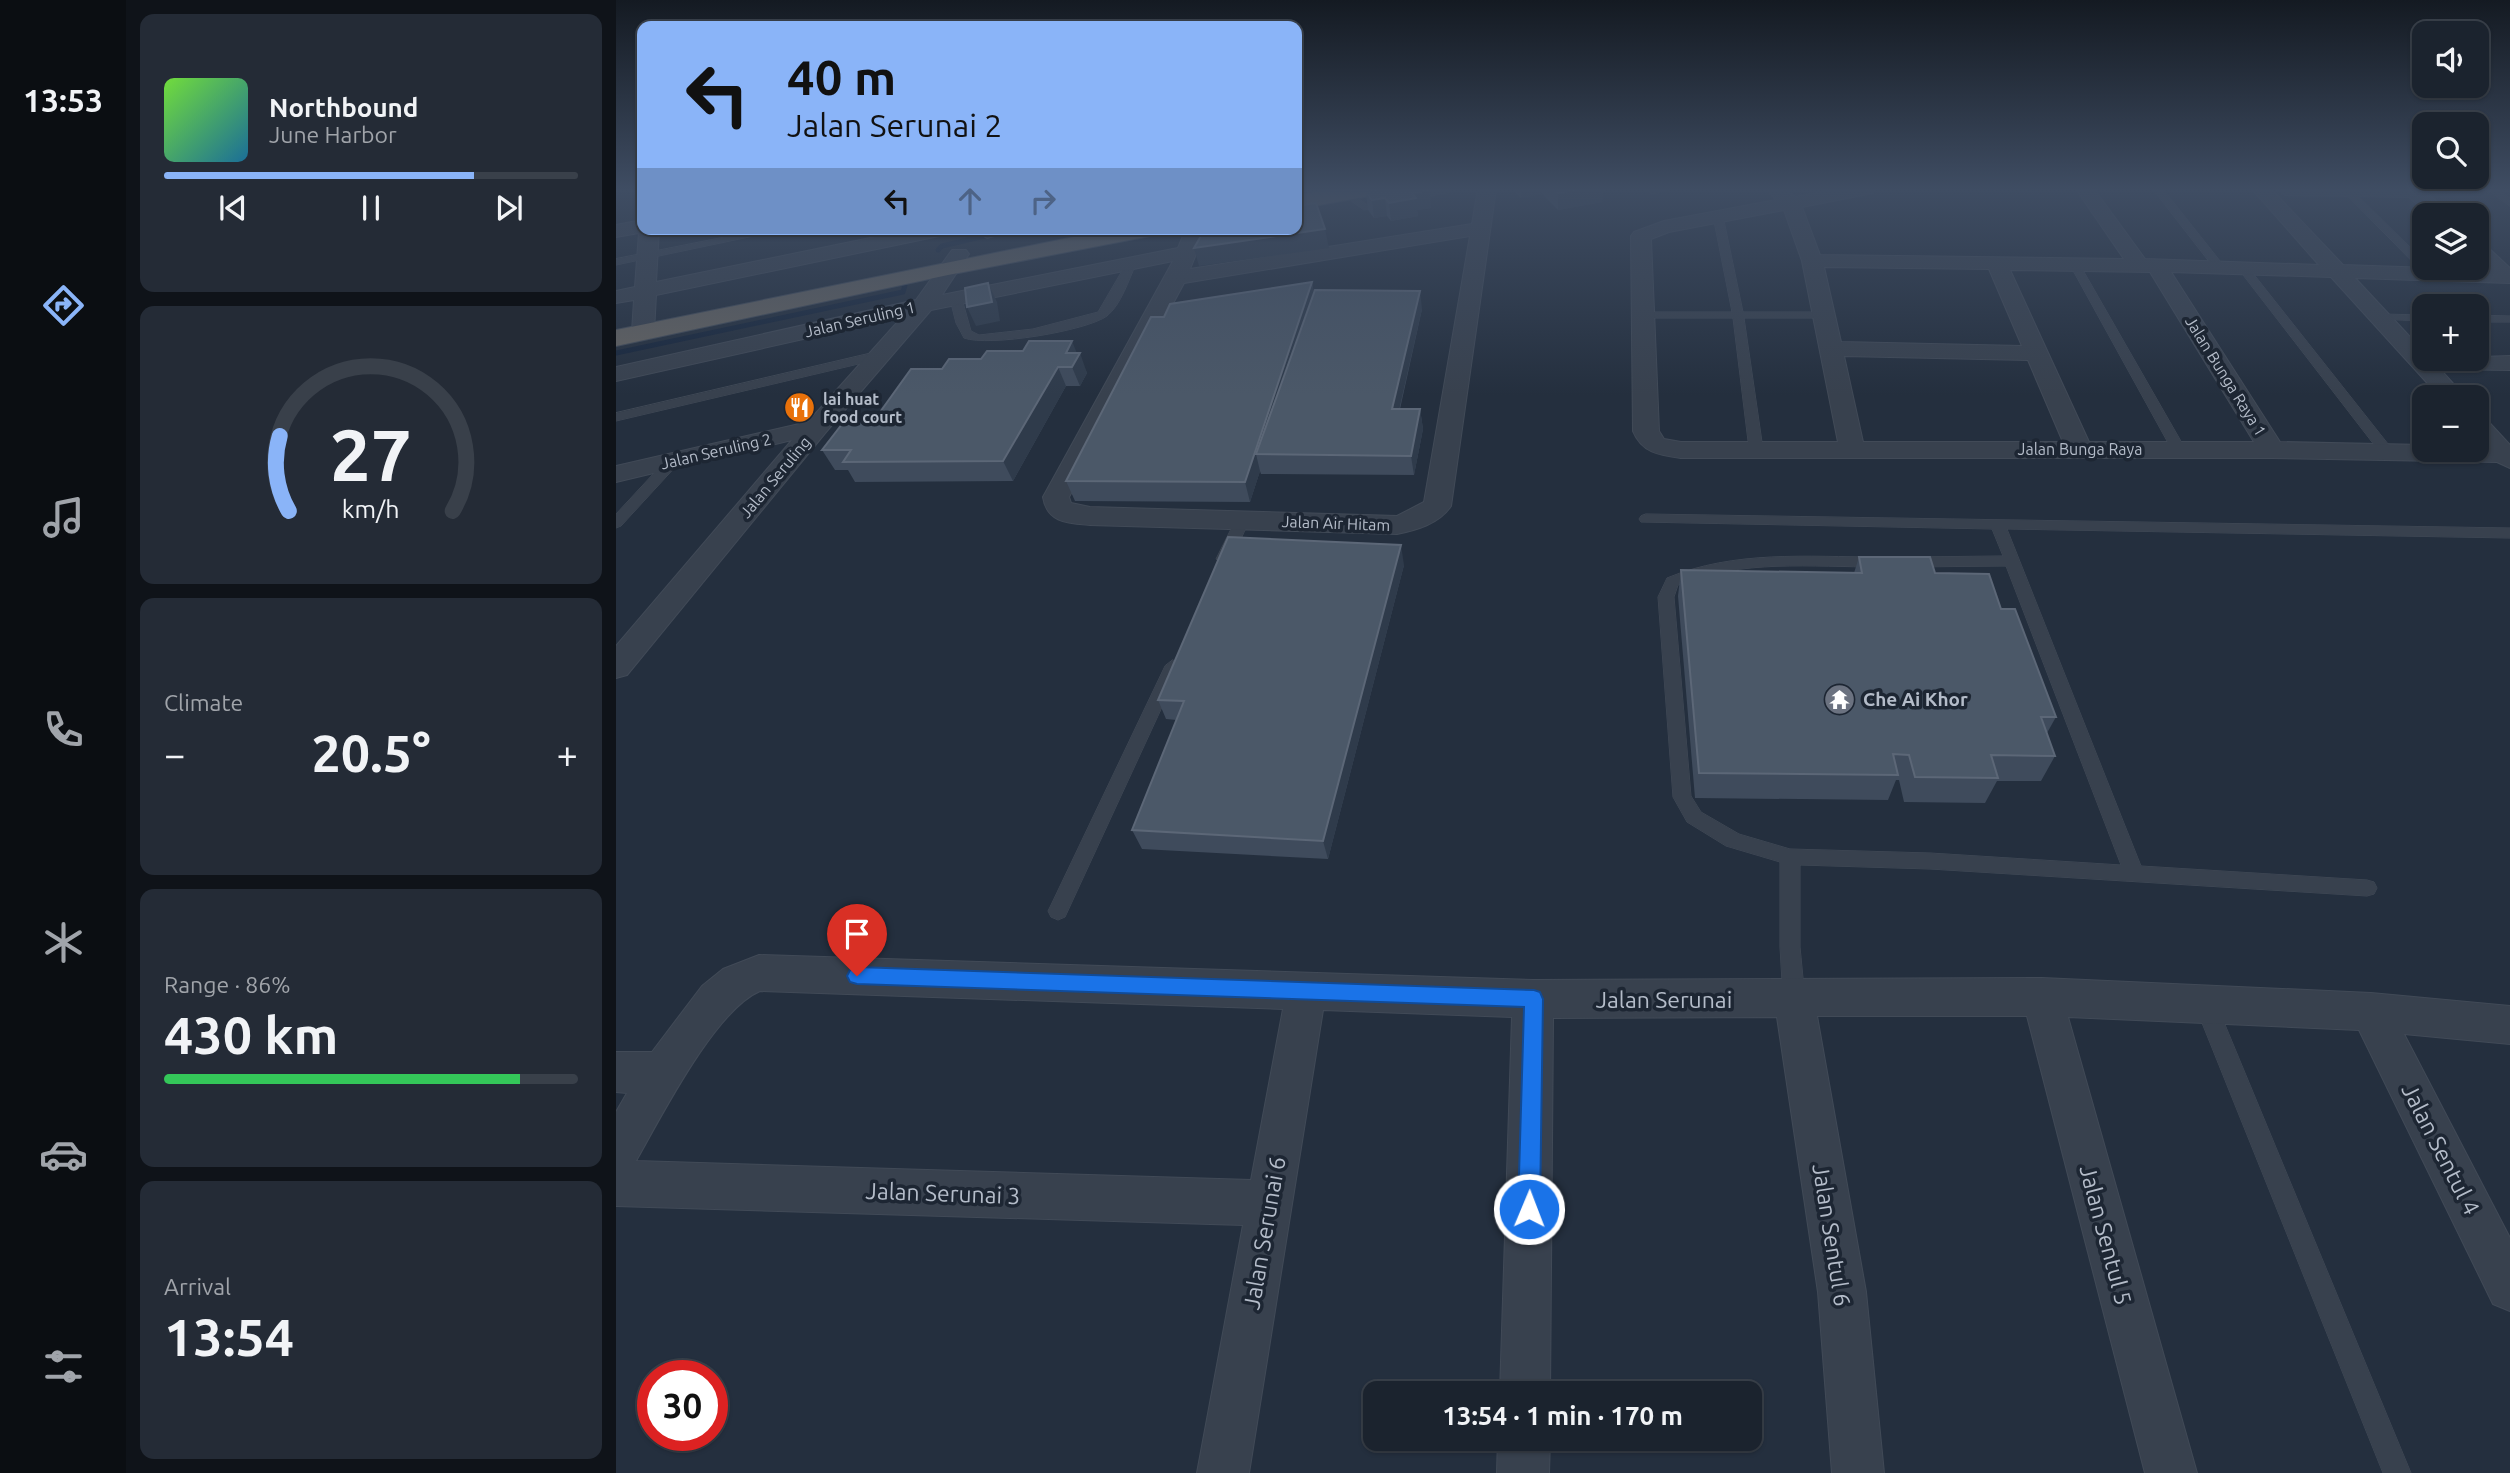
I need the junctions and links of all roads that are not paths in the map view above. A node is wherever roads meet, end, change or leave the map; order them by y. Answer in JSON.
{"nodes":[{"id":1,"x":638,"y":258,"type":"edge"},
{"id":2,"x":647,"y":258,"type":"edge"},
{"id":3,"x":805,"y":258,"type":"edge"},
{"id":4,"x":967,"y":258,"type":"edge"},
{"id":5,"x":973,"y":258,"type":"edge"},
{"id":6,"x":1161,"y":258,"type":"edge"},
{"id":7,"x":1185,"y":258,"type":"edge"},
{"id":8,"x":1300,"y":258,"type":"edge"},
{"id":9,"x":1477,"y":258,"type":"edge"},
{"id":10,"x":1641,"y":258,"type":"edge"},
{"id":11,"x":1726,"y":258,"type":"edge"},
{"id":12,"x":1811,"y":258,"type":"edge"},
{"id":13,"x":2141,"y":258,"type":"edge"},
{"id":14,"x":2212,"y":258,"type":"edge"},
{"id":15,"x":2295,"y":258,"type":"edge"},
{"id":16,"x":2323,"y":258,"type":"edge"},
{"id":17,"x":2489,"y":259,"type":"edge"},
{"id":18,"x":953,"y":261,"type":"junction"},
{"id":19,"x":1812,"y":261,"type":"junction"},
{"id":20,"x":616,"y":262,"type":"edge"},
{"id":21,"x":1131,"y":264,"type":"junction"},
{"id":22,"x":1997,"y":264,"type":"junction"},
{"id":23,"x":2075,"y":265,"type":"junction"},
{"id":24,"x":2148,"y":266,"type":"junction"},
{"id":25,"x":2220,"y":268,"type":"junction"},
{"id":26,"x":2244,"y":268,"type":"junction"},
{"id":27,"x":2305,"y":270,"type":"junction"},
{"id":28,"x":2412,"y":270,"type":"edge"},
{"id":29,"x":2339,"y":271,"type":"junction"},
{"id":30,"x":2489,"y":275,"type":"edge"},
{"id":31,"x":2509,"y":277,"type":"edge"},
{"id":32,"x":1176,"y":278,"type":"junction"},
{"id":33,"x":644,"y":291,"type":"junction"},
{"id":34,"x":616,"y":297,"type":"edge"},
{"id":35,"x":956,"y":299,"type":"junction"},
{"id":36,"x":924,"y":305,"type":"junction"},
{"id":37,"x":1643,"y":315,"type":"junction"},
{"id":38,"x":1738,"y":315,"type":"junction"},
{"id":39,"x":1825,"y":316,"type":"junction"},
{"id":40,"x":2381,"y":317,"type":"junction"},
{"id":41,"x":2412,"y":318,"type":"edge"},
{"id":42,"x":2489,"y":318,"type":"edge"},
{"id":43,"x":2510,"y":319,"type":"edge"},
{"id":44,"x":616,"y":325,"type":"edge"},
{"id":45,"x":643,"y":326,"type":"junction"},
{"id":46,"x":616,"y":338,"type":"edge"},
{"id":47,"x":1832,"y":349,"type":"junction"},
{"id":48,"x":2412,"y":352,"type":"edge"},
{"id":49,"x":2037,"y":353,"type":"junction"},
{"id":50,"x":880,"y":355,"type":"junction"},
{"id":51,"x":2489,"y":363,"type":"edge"},
{"id":52,"x":2510,"y":363,"type":"edge"},
{"id":53,"x":2429,"y":371,"type":"edge"},
{"id":54,"x":616,"y":374,"type":"edge"},
{"id":55,"x":2442,"y":385,"type":"edge"},
{"id":56,"x":616,"y":417,"type":"edge"},
{"id":57,"x":817,"y":427,"type":"junction"},
{"id":58,"x":2489,"y":437,"type":"edge"},
{"id":59,"x":1756,"y":449,"type":"junction"},
{"id":60,"x":1852,"y":449,"type":"junction"},
{"id":61,"x":2079,"y":449,"type":"junction"},
{"id":62,"x":2179,"y":450,"type":"junction"},
{"id":63,"x":2272,"y":450,"type":"junction"},
{"id":64,"x":2387,"y":452,"type":"junction"},
{"id":65,"x":2508,"y":457,"type":"edge"},
{"id":66,"x":673,"y":461,"type":"junction"},
{"id":67,"x":616,"y":474,"type":"edge"},
{"id":68,"x":1646,"y":519,"type":"dead end"},
{"id":69,"x":1242,"y":521,"type":"junction"},
{"id":70,"x":616,"y":523,"type":"edge"},
{"id":71,"x":1998,"y":525,"type":"junction"},
{"id":72,"x":2510,"y":533,"type":"edge"},
{"id":73,"x":2012,"y":561,"type":"junction"},
{"id":74,"x":1218,"y":571,"type":"edge"},
{"id":75,"x":631,"y":631,"type":"edge"},
{"id":76,"x":1182,"y":647,"type":"edge"},
{"id":77,"x":616,"y":667,"type":"edge"},
{"id":78,"x":1790,"y":857,"type":"junction"},
{"id":79,"x":2134,"y":873,"type":"junction"},
{"id":80,"x":2367,"y":888,"type":"dead end"},
{"id":81,"x":1058,"y":911,"type":"dead end"},
{"id":82,"x":1306,"y":992,"type":"junction"},
{"id":83,"x":2042,"y":997,"type":"junction"},
{"id":84,"x":1534,"y":999,"type":"junction"},
{"id":85,"x":1794,"y":999,"type":"junction"},
{"id":86,"x":2206,"y":1003,"type":"junction"},
{"id":87,"x":2371,"y":1012,"type":"junction"},
{"id":88,"x":2510,"y":1025,"type":"edge"},
{"id":89,"x":616,"y":1072,"type":"edge"},
{"id":90,"x":662,"y":1073,"type":"junction"},
{"id":91,"x":616,"y":1154,"type":"edge"},
{"id":92,"x":616,"y":1183,"type":"edge"},
{"id":93,"x":1269,"y":1203,"type":"junction"},
{"id":94,"x":2510,"y":1287,"type":"edge"},
{"id":95,"x":1525,"y":1381,"type":"edge"},
{"id":96,"x":1524,"y":1451,"type":"edge"},
{"id":97,"x":1223,"y":1473,"type":"edge"},
{"id":98,"x":1523,"y":1473,"type":"edge"},
{"id":99,"x":1858,"y":1473,"type":"edge"},
{"id":100,"x":2171,"y":1473,"type":"edge"},
{"id":101,"x":2398,"y":1473,"type":"edge"}],
"edges":[{"from":1,"to":20,"type":"lane"},
{"from":2,"to":33,"type":"street"},
{"from":3,"to":33,"type":"street"},
{"from":4,"to":18,"type":"highway"},
{"from":5,"to":18,"type":"highway"},
{"from":6,"to":21,"type":"street","name":"Jalan Seruling 1"},
{"from":7,"to":32,"type":"street"},
{"from":8,"to":32,"type":"street"},
{"from":9,"to":69,"type":"street","name":"Jalan Air Hitam"},
{"from":10,"to":37,"type":"street"},
{"from":11,"to":38,"type":"lane"},
{"from":12,"to":19,"type":"street"},
{"from":13,"to":24,"type":"street","name":"Jalan Bunga Raya 1"},
{"from":14,"to":25,"type":"lane"},
{"from":15,"to":27,"type":"street"},
{"from":16,"to":29,"type":"street"},
{"from":17,"to":31,"type":"street"},
{"from":18,"to":36,"type":"street","name":"Jalan Seruling"},
{"from":18,"to":45,"type":"highway"},
{"from":19,"to":22,"type":"street"},
{"from":19,"to":39,"type":"street"},
{"from":21,"to":35,"type":"street","name":"Jalan Seruling 1"},
{"from":21,"to":35,"type":"lane"},
{"from":22,"to":23,"type":"street"},
{"from":22,"to":49,"type":"street"},
{"from":23,"to":24,"type":"street"},
{"from":23,"to":62,"type":"lane"},
{"from":24,"to":25,"type":"street"},
{"from":24,"to":63,"type":"street","name":"Jalan Bunga Raya 1"},
{"from":25,"to":26,"type":"street"},
{"from":26,"to":27,"type":"street"},
{"from":26,"to":64,"type":"lane"},
{"from":27,"to":29,"type":"street"},
{"from":28,"to":29,"type":"street"},
{"from":29,"to":40,"type":"street"},
{"from":30,"to":31,"type":"street"},
{"from":32,"to":69,"type":"street","name":"Jalan Air Hitam"},
{"from":33,"to":34,"type":"street"},
{"from":33,"to":45,"type":"street"},
{"from":35,"to":36,"type":"street","name":"Jalan Seruling 1"},
{"from":36,"to":50,"type":"street","name":"Jalan Seruling"},
{"from":36,"to":54,"type":"street","name":"Jalan Seruling 1"},
{"from":37,"to":38,"type":"lane"},
{"from":37,"to":59,"type":"street","name":"Jalan Bunga Raya"},
{"from":38,"to":39,"type":"lane"},
{"from":38,"to":59,"type":"lane"},
{"from":39,"to":47,"type":"street"},
{"from":40,"to":41,"type":"lane"},
{"from":40,"to":48,"type":"street"},
{"from":42,"to":43,"type":"lane"},
{"from":44,"to":45,"type":"highway"},
{"from":45,"to":46,"type":"highway"},
{"from":47,"to":49,"type":"street"},
{"from":47,"to":60,"type":"street"},
{"from":49,"to":61,"type":"street"},
{"from":50,"to":56,"type":"lane"},
{"from":50,"to":57,"type":"street","name":"Jalan Seruling"},
{"from":51,"to":52,"type":"street"},
{"from":53,"to":55,"type":"street"},
{"from":57,"to":66,"type":"street","name":"Jalan Seruling 2"},
{"from":57,"to":75,"type":"street","name":"Jalan Seruling"},
{"from":58,"to":65,"type":"street"},
{"from":59,"to":60,"type":"street","name":"Jalan Bunga Raya"},
{"from":60,"to":61,"type":"street","name":"Jalan Bunga Raya"},
{"from":61,"to":62,"type":"street","name":"Jalan Bunga Raya"},
{"from":62,"to":63,"type":"street","name":"Jalan Bunga Raya"},
{"from":63,"to":64,"type":"street","name":"Jalan Bunga Raya"},
{"from":64,"to":65,"type":"street","name":"Jalan Bunga Raya"},
{"from":66,"to":67,"type":"street","name":"Jalan Seruling 2"},
{"from":66,"to":70,"type":"lane"},
{"from":68,"to":71,"type":"lane"},
{"from":69,"to":74,"type":"lane"},
{"from":71,"to":72,"type":"lane"},
{"from":71,"to":73,"type":"lane"},
{"from":73,"to":78,"type":"lane"},
{"from":73,"to":79,"type":"lane"},
{"from":75,"to":77,"type":"street","name":"Jalan Seruling"},
{"from":76,"to":81,"type":"lane"},
{"from":78,"to":79,"type":"lane"},
{"from":78,"to":85,"type":"lane"},
{"from":79,"to":80,"type":"lane"},
{"from":82,"to":84,"type":"street","name":"Jalan Serunai"},
{"from":82,"to":90,"type":"street","name":"Jalan Serunai"},
{"from":82,"to":93,"type":"street","name":"Jalan Serunai 6"},
{"from":83,"to":85,"type":"street","name":"Jalan Serunai"},
{"from":83,"to":86,"type":"street","name":"Jalan Serunai"},
{"from":83,"to":100,"type":"street","name":"Jalan Sentul 5"},
{"from":84,"to":85,"type":"street","name":"Jalan Serunai"},
{"from":84,"to":95,"type":"street"},
{"from":85,"to":99,"type":"street","name":"Jalan Sentul 6"},
{"from":86,"to":87,"type":"street","name":"Jalan Serunai"},
{"from":86,"to":101,"type":"lane"},
{"from":87,"to":88,"type":"street","name":"Jalan Serunai"},
{"from":87,"to":94,"type":"street","name":"Jalan Sentul 4"},
{"from":89,"to":90,"type":"street"},
{"from":90,"to":91,"type":"street"},
{"from":92,"to":93,"type":"street","name":"Jalan Serunai 3"},
{"from":93,"to":97,"type":"street","name":"Jalan Serunai 6"},
{"from":96,"to":98,"type":"street"}]}
